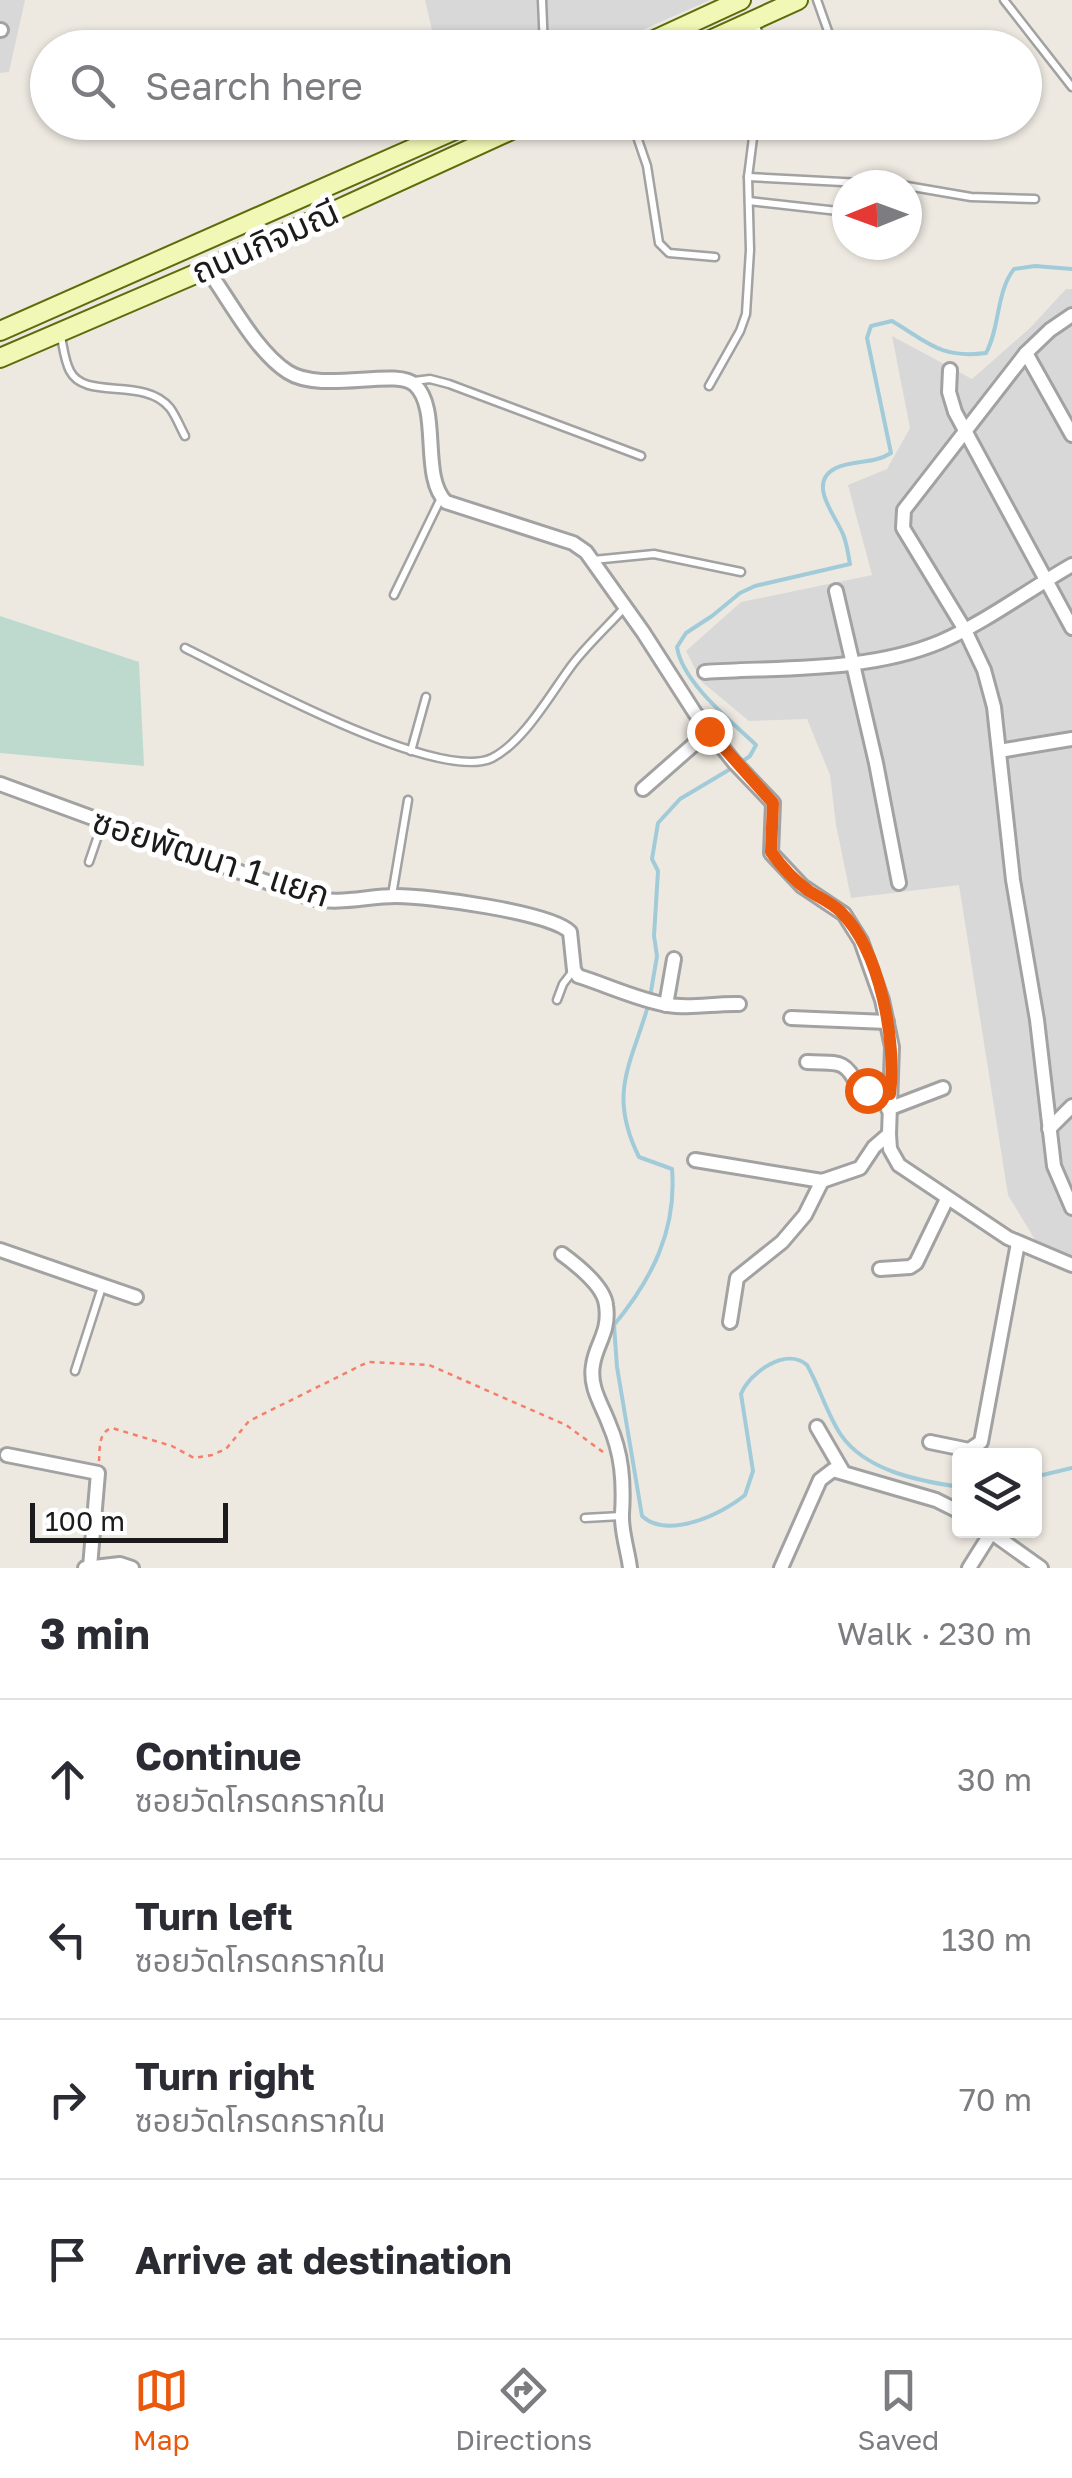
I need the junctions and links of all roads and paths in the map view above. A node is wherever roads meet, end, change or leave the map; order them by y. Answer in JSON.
{"nodes":[{"id":1,"x":542,"y":0,"type":"edge"},
{"id":2,"x":741,"y":0,"type":"edge"},
{"id":3,"x":798,"y":0,"type":"edge"},
{"id":4,"x":818,"y":0,"type":"edge"},
{"id":5,"x":1004,"y":0,"type":"edge"},
{"id":6,"x":754,"y":19,"type":"junction"},
{"id":7,"x":543,"y":30,"type":"edge"},
{"id":8,"x":675,"y":30,"type":"edge"},
{"id":9,"x":731,"y":30,"type":"edge"},
{"id":10,"x":757,"y":30,"type":"edge"},
{"id":11,"x":828,"y":30,"type":"edge"},
{"id":12,"x":1028,"y":30,"type":"edge"},
{"id":13,"x":1042,"y":48,"type":"edge"},
{"id":14,"x":1072,"y":86,"type":"edge"},
{"id":15,"x":432,"y":140,"type":"edge"},
{"id":16,"x":490,"y":140,"type":"edge"},
{"id":17,"x":638,"y":140,"type":"edge"},
{"id":18,"x":753,"y":140,"type":"edge"},
{"id":19,"x":748,"y":177,"type":"junction"},
{"id":20,"x":832,"y":181,"type":"edge"},
{"id":21,"x":922,"y":189,"type":"edge"},
{"id":22,"x":1035,"y":199,"type":"dead end"},
{"id":23,"x":749,"y":201,"type":"junction"},
{"id":24,"x":832,"y":210,"type":"edge"},
{"id":25,"x":196,"y":244,"type":"junction"},
{"id":26,"x":715,"y":256,"type":"dead end"},
{"id":27,"x":207,"y":269,"type":"junction"},
{"id":28,"x":1072,"y":314,"type":"edge"},
{"id":29,"x":0,"y":331,"type":"edge"},
{"id":30,"x":60,"y":332,"type":"junction"},
{"id":31,"x":1026,"y":353,"type":"junction"},
{"id":32,"x":0,"y":358,"type":"edge"},
{"id":33,"x":950,"y":370,"type":"dead end"},
{"id":34,"x":412,"y":382,"type":"junction"},
{"id":35,"x":708,"y":386,"type":"dead end"},
{"id":36,"x":965,"y":432,"type":"junction"},
{"id":37,"x":1072,"y":435,"type":"edge"},
{"id":38,"x":185,"y":436,"type":"dead end"},
{"id":39,"x":640,"y":456,"type":"dead end"},
{"id":40,"x":441,"y":498,"type":"junction"},
{"id":41,"x":592,"y":560,"type":"junction"},
{"id":42,"x":1072,"y":565,"type":"edge"},
{"id":43,"x":741,"y":572,"type":"dead end"},
{"id":44,"x":1046,"y":580,"type":"junction"},
{"id":45,"x":836,"y":591,"type":"dead end"},
{"id":46,"x":394,"y":595,"type":"dead end"},
{"id":47,"x":624,"y":608,"type":"junction"},
{"id":48,"x":1072,"y":628,"type":"edge"},
{"id":49,"x":965,"y":630,"type":"junction"},
{"id":50,"x":185,"y":648,"type":"dead end"},
{"id":51,"x":851,"y":662,"type":"junction"},
{"id":52,"x":705,"y":672,"type":"dead end"},
{"id":53,"x":426,"y":697,"type":"dead end"},
{"id":54,"x":709,"y":731,"type":"junction"},
{"id":55,"x":1072,"y":739,"type":"edge"},
{"id":56,"x":411,"y":751,"type":"junction"},
{"id":57,"x":998,"y":751,"type":"junction"},
{"id":58,"x":0,"y":784,"type":"edge"},
{"id":59,"x":643,"y":790,"type":"dead end"},
{"id":60,"x":408,"y":800,"type":"dead end"},
{"id":61,"x":102,"y":824,"type":"junction"},
{"id":62,"x":89,"y":862,"type":"dead end"},
{"id":63,"x":899,"y":883,"type":"dead end"},
{"id":64,"x":391,"y":896,"type":"junction"},
{"id":65,"x":674,"y":959,"type":"dead end"},
{"id":66,"x":574,"y":970,"type":"junction"},
{"id":67,"x":557,"y":1000,"type":"dead end"},
{"id":68,"x":739,"y":1004,"type":"dead end"},
{"id":69,"x":666,"y":1005,"type":"junction"},
{"id":70,"x":791,"y":1018,"type":"dead end"},
{"id":71,"x":887,"y":1022,"type":"junction"},
{"id":72,"x":806,"y":1062,"type":"dead end"},
{"id":73,"x":943,"y":1088,"type":"dead end"},
{"id":74,"x":890,"y":1094,"type":"junction"},
{"id":75,"x":1072,"y":1106,"type":"edge"},
{"id":76,"x":888,"y":1109,"type":"junction"},
{"id":77,"x":1049,"y":1129,"type":"junction"},
{"id":78,"x":889,"y":1134,"type":"junction"},
{"id":79,"x":695,"y":1160,"type":"dead end"},
{"id":80,"x":822,"y":1181,"type":"junction"},
{"id":81,"x":948,"y":1199,"type":"junction"},
{"id":82,"x":1072,"y":1208,"type":"edge"},
{"id":83,"x":1018,"y":1242,"type":"junction"},
{"id":84,"x":1,"y":1253,"type":"edge"},
{"id":85,"x":562,"y":1254,"type":"dead end"},
{"id":86,"x":1072,"y":1266,"type":"edge"},
{"id":87,"x":880,"y":1269,"type":"dead end"},
{"id":88,"x":102,"y":1286,"type":"junction"},
{"id":89,"x":136,"y":1297,"type":"dead end"},
{"id":90,"x":730,"y":1322,"type":"dead end"},
{"id":91,"x":75,"y":1371,"type":"dead end"},
{"id":92,"x":817,"y":1428,"type":"dead end"},
{"id":93,"x":930,"y":1442,"type":"dead end"},
{"id":94,"x":8,"y":1456,"type":"dead end"},
{"id":95,"x":622,"y":1465,"type":"junction"},
{"id":96,"x":842,"y":1470,"type":"junction"},
{"id":97,"x":98,"y":1473,"type":"junction"},
{"id":98,"x":952,"y":1508,"type":"edge"},
{"id":99,"x":622,"y":1516,"type":"junction"},
{"id":100,"x":585,"y":1518,"type":"dead end"},
{"id":101,"x":986,"y":1538,"type":"edge"},
{"id":102,"x":998,"y":1538,"type":"edge"},
{"id":103,"x":87,"y":1568,"type":"edge"},
{"id":104,"x":132,"y":1568,"type":"edge"},
{"id":105,"x":630,"y":1568,"type":"edge"},
{"id":106,"x":781,"y":1568,"type":"edge"},
{"id":107,"x":969,"y":1568,"type":"edge"},
{"id":108,"x":1041,"y":1568,"type":"edge"}],
"edges":[{"from":1,"to":7,"type":"lane"},
{"from":2,"to":8,"type":"main road"},
{"from":3,"to":6,"type":"main road"},
{"from":4,"to":11,"type":"lane"},
{"from":5,"to":12,"type":"lane"},
{"from":6,"to":9,"type":"main road"},
{"from":6,"to":10,"type":"lane"},
{"from":13,"to":14,"type":"lane"},
{"from":15,"to":25,"type":"main road","name":"ถนนกิจมณี"},
{"from":16,"to":27,"type":"main road","name":"ถนนกิจมณี"},
{"from":17,"to":26,"type":"lane"},
{"from":18,"to":19,"type":"lane"},
{"from":19,"to":20,"type":"lane"},
{"from":19,"to":23,"type":"lane"},
{"from":21,"to":22,"type":"lane"},
{"from":23,"to":24,"type":"lane"},
{"from":23,"to":35,"type":"lane"},
{"from":25,"to":27,"type":"main road"},
{"from":25,"to":29,"type":"main road","name":"ถนนกิจมณี"},
{"from":27,"to":30,"type":"main road","name":"ถนนกิจมณี"},
{"from":27,"to":34,"type":"street"},
{"from":28,"to":31,"type":"street"},
{"from":30,"to":32,"type":"main road","name":"ถนนกิจมณี"},
{"from":30,"to":38,"type":"lane"},
{"from":31,"to":36,"type":"street"},
{"from":31,"to":37,"type":"street"},
{"from":33,"to":36,"type":"street"},
{"from":34,"to":39,"type":"lane"},
{"from":34,"to":40,"type":"street"},
{"from":36,"to":44,"type":"street"},
{"from":36,"to":49,"type":"street"},
{"from":40,"to":41,"type":"street"},
{"from":40,"to":46,"type":"lane"},
{"from":41,"to":43,"type":"lane"},
{"from":41,"to":47,"type":"street"},
{"from":42,"to":44,"type":"street"},
{"from":44,"to":48,"type":"street"},
{"from":44,"to":49,"type":"street"},
{"from":45,"to":51,"type":"street"},
{"from":47,"to":54,"type":"street"},
{"from":47,"to":56,"type":"lane"},
{"from":49,"to":51,"type":"street"},
{"from":49,"to":57,"type":"street"},
{"from":50,"to":56,"type":"lane"},
{"from":51,"to":52,"type":"street"},
{"from":51,"to":63,"type":"street"},
{"from":53,"to":56,"type":"lane"},
{"from":54,"to":59,"type":"street"},
{"from":54,"to":71,"type":"street"},
{"from":55,"to":57,"type":"street"},
{"from":57,"to":77,"type":"street"},
{"from":58,"to":61,"type":"street","name":"ซอยพัฒนา 1 แยก"},
{"from":60,"to":64,"type":"lane"},
{"from":61,"to":62,"type":"lane"},
{"from":61,"to":64,"type":"street","name":"ซอยพัฒนา 1 แยก"},
{"from":64,"to":66,"type":"street","name":"ซอยพัฒนา 1 แยก"},
{"from":65,"to":69,"type":"street"},
{"from":66,"to":67,"type":"lane"},
{"from":66,"to":69,"type":"street"},
{"from":68,"to":69,"type":"street"},
{"from":70,"to":71,"type":"street"},
{"from":71,"to":74,"type":"street"},
{"from":72,"to":74,"type":"street"},
{"from":73,"to":76,"type":"street"},
{"from":74,"to":76,"type":"street"},
{"from":75,"to":77,"type":"street"},
{"from":76,"to":78,"type":"street"},
{"from":77,"to":82,"type":"street"},
{"from":78,"to":80,"type":"street"},
{"from":78,"to":81,"type":"street"},
{"from":79,"to":80,"type":"street"},
{"from":80,"to":90,"type":"street"},
{"from":81,"to":83,"type":"street"},
{"from":81,"to":87,"type":"street"},
{"from":83,"to":86,"type":"street"},
{"from":83,"to":93,"type":"street"},
{"from":84,"to":88,"type":"street"},
{"from":85,"to":95,"type":"street"},
{"from":88,"to":89,"type":"street"},
{"from":88,"to":91,"type":"lane"},
{"from":92,"to":96,"type":"street"},
{"from":94,"to":97,"type":"street"},
{"from":95,"to":97,"type":"path"},
{"from":95,"to":99,"type":"street"},
{"from":96,"to":98,"type":"street"},
{"from":96,"to":106,"type":"street"},
{"from":97,"to":103,"type":"street"},
{"from":99,"to":100,"type":"lane"},
{"from":99,"to":105,"type":"street"},
{"from":101,"to":107,"type":"street"},
{"from":102,"to":108,"type":"street"},
{"from":103,"to":104,"type":"street"}]}
